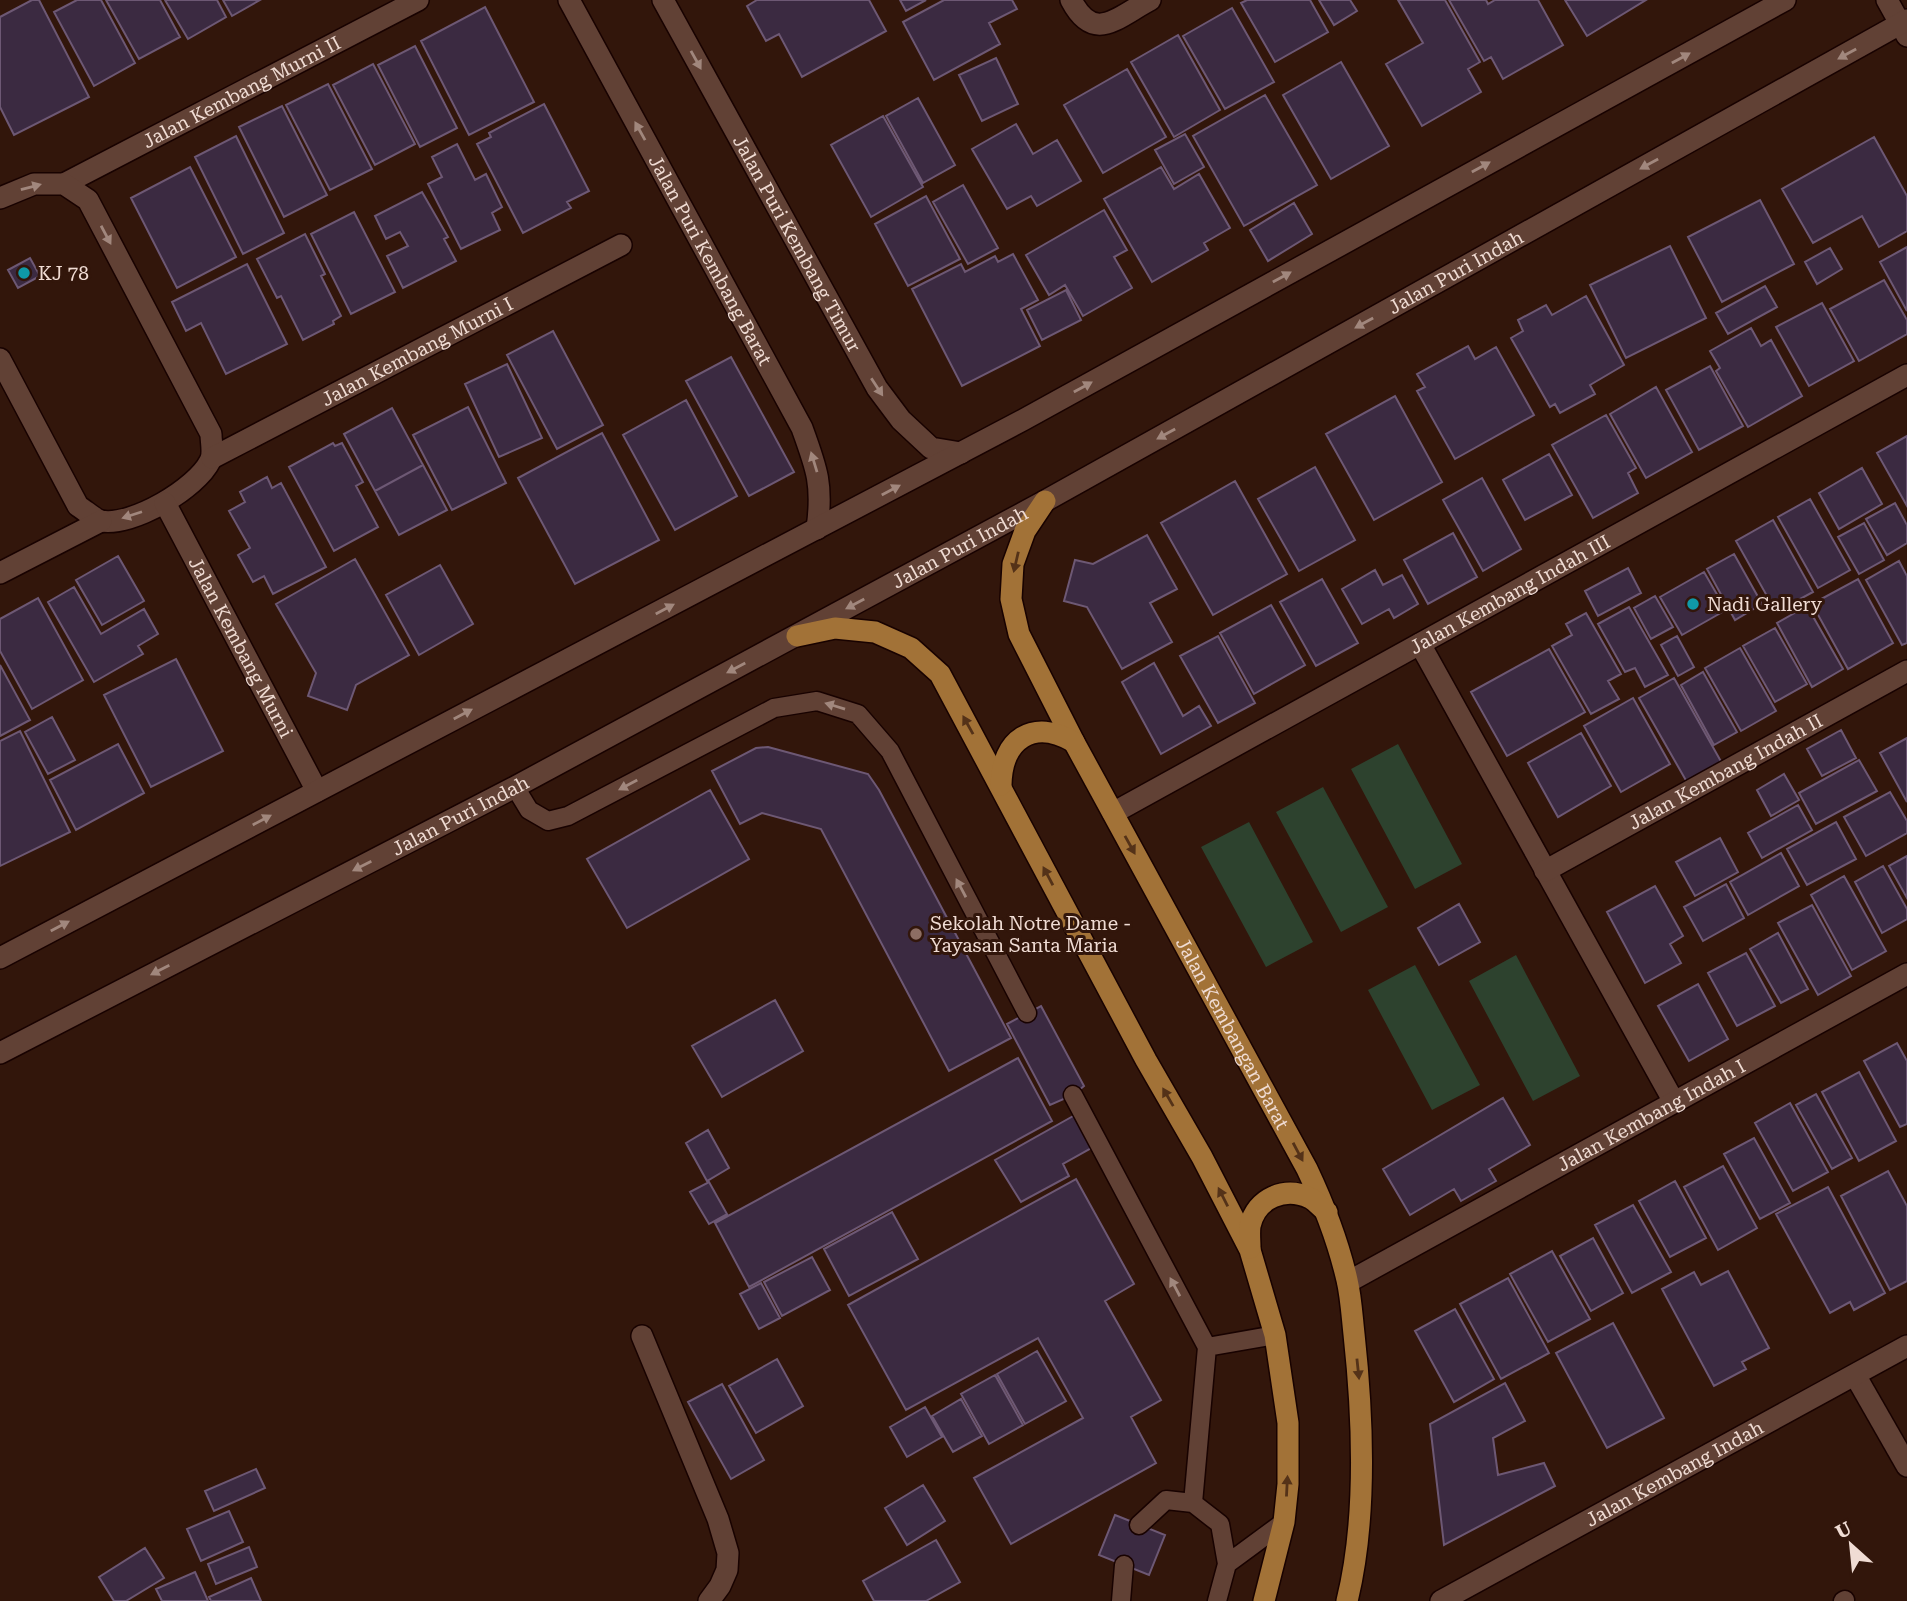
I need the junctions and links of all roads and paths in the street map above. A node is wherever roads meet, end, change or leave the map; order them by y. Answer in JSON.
{"nodes":[{"id":1,"x":418,"y":0,"type":"edge"},
{"id":2,"x":569,"y":0,"type":"edge"},
{"id":3,"x":663,"y":0,"type":"edge"},
{"id":4,"x":1070,"y":0,"type":"edge"},
{"id":5,"x":1150,"y":0,"type":"edge"},
{"id":6,"x":1785,"y":0,"type":"edge"},
{"id":7,"x":1887,"y":0,"type":"edge"},
{"id":8,"x":1905,"y":27,"type":"edge"},
{"id":9,"x":64,"y":184,"type":"junction"},
{"id":10,"x":0,"y":198,"type":"edge"},
{"id":11,"x":621,"y":244,"type":"dead end"},
{"id":12,"x":0,"y":359,"type":"edge"},
{"id":13,"x":1907,"y":375,"type":"edge"},
{"id":14,"x":961,"y":453,"type":"junction"},
{"id":15,"x":212,"y":458,"type":"junction"},
{"id":16,"x":1045,"y":501,"type":"junction"},
{"id":17,"x":165,"y":503,"type":"junction"},
{"id":18,"x":101,"y":521,"type":"junction"},
{"id":19,"x":817,"y":529,"type":"junction"},
{"id":20,"x":0,"y":573,"type":"edge"},
{"id":21,"x":797,"y":636,"type":"junction"},
{"id":22,"x":1420,"y":644,"type":"junction"},
{"id":23,"x":1907,"y":671,"type":"edge"},
{"id":24,"x":1074,"y":742,"type":"junction"},
{"id":25,"x":1001,"y":785,"type":"junction"},
{"id":26,"x":516,"y":787,"type":"junction"},
{"id":27,"x":317,"y":791,"type":"junction"},
{"id":28,"x":1113,"y":813,"type":"junction"},
{"id":29,"x":1545,"y":871,"type":"junction"},
{"id":30,"x":0,"y":958,"type":"edge"},
{"id":31,"x":1907,"y":974,"type":"edge"},
{"id":32,"x":1027,"y":1013,"type":"dead end"},
{"id":33,"x":0,"y":1053,"type":"edge"},
{"id":34,"x":1073,"y":1095,"type":"dead end"},
{"id":35,"x":1674,"y":1102,"type":"junction"},
{"id":36,"x":1327,"y":1213,"type":"junction"},
{"id":37,"x":1250,"y":1250,"type":"junction"},
{"id":38,"x":1348,"y":1282,"type":"junction"},
{"id":39,"x":1275,"y":1335,"type":"junction"},
{"id":40,"x":642,"y":1336,"type":"dead end"},
{"id":41,"x":1907,"y":1346,"type":"edge"},
{"id":42,"x":1207,"y":1347,"type":"junction"},
{"id":43,"x":1855,"y":1375,"type":"junction"},
{"id":44,"x":1907,"y":1466,"type":"edge"},
{"id":45,"x":1193,"y":1503,"type":"junction"},
{"id":46,"x":1284,"y":1522,"type":"junction"},
{"id":47,"x":1139,"y":1525,"type":"dead end"},
{"id":48,"x":1124,"y":1564,"type":"dead end"},
{"id":49,"x":1227,"y":1564,"type":"junction"},
{"id":50,"x":709,"y":1601,"type":"edge"},
{"id":51,"x":1121,"y":1601,"type":"edge"},
{"id":52,"x":1217,"y":1601,"type":"edge"},
{"id":53,"x":1264,"y":1601,"type":"edge"},
{"id":54,"x":1347,"y":1601,"type":"edge"},
{"id":55,"x":1441,"y":1601,"type":"edge"}],
"edges":[{"from":1,"to":9,"type":"street","name":"Jalan Kembang Murni II"},
{"from":19,"to":2,"type":"street","name":"Jalan Puri Kembang Barat","one_way":true},
{"from":3,"to":14,"type":"street","name":"Jalan Puri Kembang Timur","one_way":true},
{"from":4,"to":5,"type":"street"},
{"from":14,"to":6,"type":"street","one_way":true},
{"from":7,"to":8,"type":"street"},
{"from":8,"to":16,"type":"street","name":"Jalan Puri Indah","one_way":true},
{"from":10,"to":9,"type":"street","one_way":true},
{"from":9,"to":15,"type":"street","one_way":true},
{"from":11,"to":15,"type":"street","name":"Jalan Kembang Murni I"},
{"from":12,"to":18,"type":"street"},
{"from":13,"to":22,"type":"street","name":"Jalan Kembang Indah III"},
{"from":19,"to":14,"type":"street","one_way":true},
{"from":15,"to":17,"type":"street"},
{"from":16,"to":21,"type":"street","name":"Jalan Puri Indah","one_way":true},
{"from":16,"to":24,"type":"main road","name":"Jalan Kembangan Barat","one_way":true},
{"from":17,"to":18,"type":"street","one_way":true},
{"from":17,"to":27,"type":"street","name":"Jalan Kembang Murni"},
{"from":18,"to":20,"type":"street"},
{"from":27,"to":19,"type":"street","one_way":true},
{"from":25,"to":21,"type":"main road","one_way":true},
{"from":21,"to":26,"type":"street","name":"Jalan Puri Indah","one_way":true},
{"from":22,"to":28,"type":"street","name":"Jalan Kembang Indah III"},
{"from":22,"to":29,"type":"street"},
{"from":23,"to":29,"type":"street","name":"Jalan Kembang Indah II"},
{"from":24,"to":25,"type":"main road"},
{"from":24,"to":28,"type":"main road","name":"Jalan Kembangan Barat"},
{"from":37,"to":25,"type":"main road","one_way":true},
{"from":32,"to":26,"type":"lane","one_way":true},
{"from":26,"to":33,"type":"street","name":"Jalan Puri Indah","one_way":true},
{"from":30,"to":27,"type":"street","one_way":true},
{"from":28,"to":36,"type":"main road","name":"Jalan Kembangan Barat","one_way":true},
{"from":29,"to":35,"type":"street"},
{"from":31,"to":35,"type":"street","name":"Jalan Kembang Indah I"},
{"from":42,"to":34,"type":"lane","one_way":true},
{"from":35,"to":38,"type":"street","name":"Jalan Kembang Indah I"},
{"from":36,"to":37,"type":"main road"},
{"from":36,"to":38,"type":"main road","name":"Jalan Kembangan Barat"},
{"from":37,"to":39,"type":"main road"},
{"from":38,"to":54,"type":"main road","name":"Jalan Kembangan Barat","one_way":true},
{"from":39,"to":42,"type":"lane"},
{"from":46,"to":39,"type":"main road","one_way":true},
{"from":40,"to":50,"type":"street"},
{"from":41,"to":43,"type":"street","name":"Jalan Kembang Indah"},
{"from":42,"to":45,"type":"lane"},
{"from":43,"to":44,"type":"street"},
{"from":43,"to":55,"type":"street","name":"Jalan Kembang Indah"},
{"from":45,"to":47,"type":"lane"},
{"from":45,"to":49,"type":"lane"},
{"from":46,"to":49,"type":"lane"},
{"from":46,"to":53,"type":"main road"},
{"from":48,"to":51,"type":"lane"},
{"from":49,"to":52,"type":"lane"}]}
